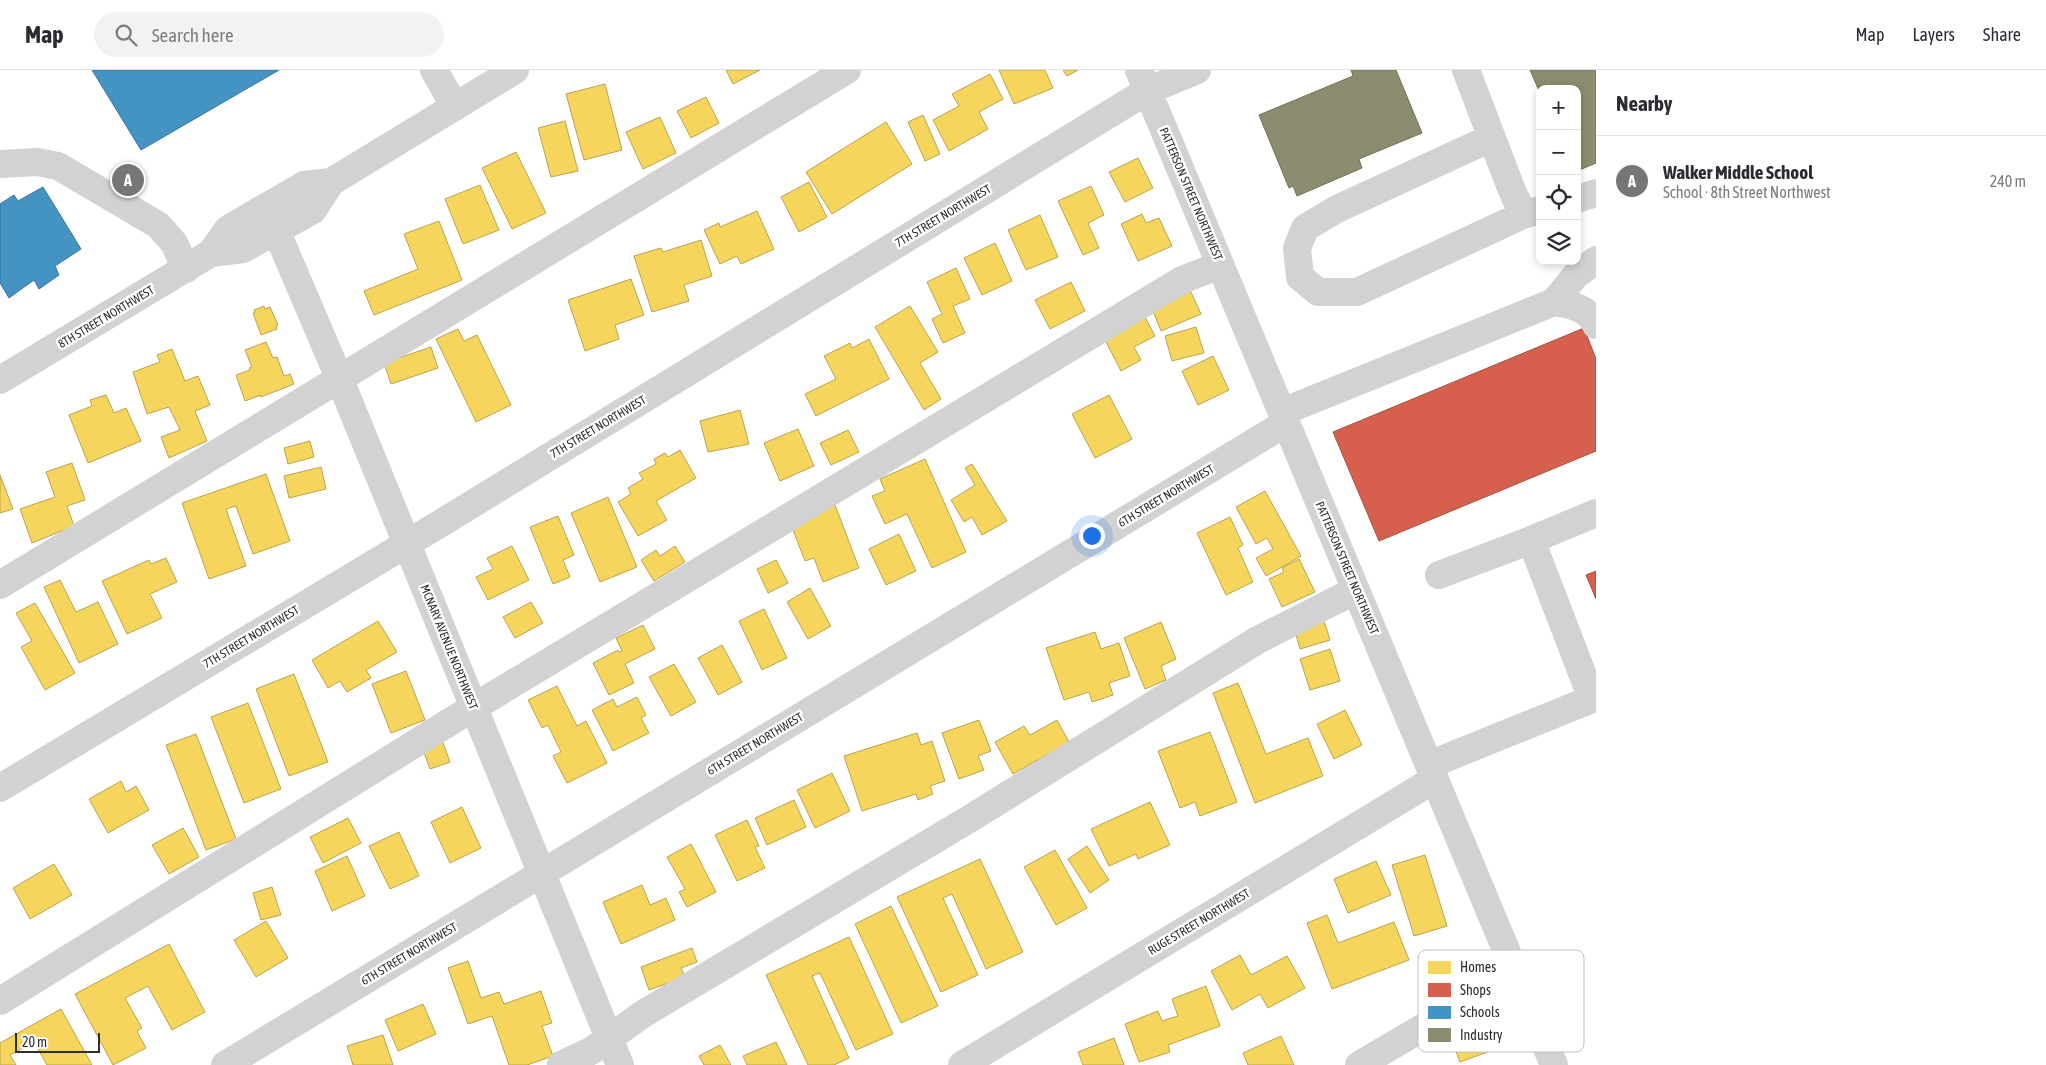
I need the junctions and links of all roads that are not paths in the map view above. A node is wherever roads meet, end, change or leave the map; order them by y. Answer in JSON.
{"nodes":[{"id":1,"x":434,"y":70,"type":"edge"},
{"id":2,"x":515,"y":70,"type":"edge"},
{"id":3,"x":847,"y":70,"type":"edge"},
{"id":4,"x":1197,"y":70,"type":"edge"},
{"id":5,"x":1466,"y":70,"type":"edge"},
{"id":6,"x":1143,"y":80,"type":"edge"},
{"id":7,"x":455,"y":107,"type":"junction"},
{"id":8,"x":1492,"y":138,"type":"junction"},
{"id":9,"x":0,"y":164,"type":"edge"},
{"id":10,"x":331,"y":182,"type":"junction"},
{"id":11,"x":1596,"y":193,"type":"edge"},
{"id":12,"x":1581,"y":198,"type":"edge"},
{"id":13,"x":1532,"y":213,"type":"edge"},
{"id":14,"x":276,"y":230,"type":"junction"},
{"id":15,"x":211,"y":253,"type":"junction"},
{"id":16,"x":1596,"y":260,"type":"edge"},
{"id":17,"x":1220,"y":265,"type":"junction"},
{"id":18,"x":186,"y":269,"type":"junction"},
{"id":19,"x":1554,"y":302,"type":"junction"},
{"id":20,"x":1596,"y":325,"type":"edge"},
{"id":21,"x":0,"y":380,"type":"edge"},
{"id":22,"x":340,"y":380,"type":"junction"},
{"id":23,"x":1284,"y":418,"type":"junction"},
{"id":24,"x":1596,"y":513,"type":"edge"},
{"id":25,"x":1531,"y":540,"type":"junction"},
{"id":26,"x":407,"y":544,"type":"junction"},
{"id":27,"x":1439,"y":575,"type":"dead end"},
{"id":28,"x":0,"y":585,"type":"edge"},
{"id":29,"x":1356,"y":590,"type":"junction"},
{"id":30,"x":1594,"y":698,"type":"edge"},
{"id":31,"x":474,"y":708,"type":"junction"},
{"id":32,"x":1432,"y":772,"type":"junction"},
{"id":33,"x":0,"y":788,"type":"edge"},
{"id":34,"x":542,"y":873,"type":"junction"},
{"id":35,"x":1506,"y":950,"type":"edge"},
{"id":36,"x":0,"y":1001,"type":"edge"},
{"id":37,"x":1418,"y":1030,"type":"edge"},
{"id":38,"x":609,"y":1037,"type":"junction"},
{"id":39,"x":1549,"y":1052,"type":"edge"},
{"id":40,"x":225,"y":1065,"type":"edge"},
{"id":41,"x":561,"y":1065,"type":"edge"},
{"id":42,"x":620,"y":1065,"type":"edge"},
{"id":43,"x":962,"y":1065,"type":"edge"},
{"id":44,"x":1359,"y":1065,"type":"edge"},
{"id":45,"x":1554,"y":1065,"type":"edge"}],
"edges":[{"from":1,"to":7,"type":"street"},
{"from":2,"to":7,"type":"street","name":"8TH STREET NORTHWEST"},
{"from":3,"to":22,"type":"street"},
{"from":4,"to":6,"type":"street","name":"7TH STREET NORTHWEST"},
{"from":5,"to":8,"type":"street"},
{"from":6,"to":17,"type":"street","name":"PATTERSON STREET NORTHWEST"},
{"from":6,"to":26,"type":"street","name":"7TH STREET NORTHWEST"},
{"from":7,"to":10,"type":"street","name":"8TH STREET NORTHWEST"},
{"from":8,"to":13,"type":"street"},
{"from":8,"to":13,"type":"street"},
{"from":9,"to":18,"type":"street"},
{"from":10,"to":14,"type":"street","name":"8TH STREET NORTHWEST"},
{"from":10,"to":15,"type":"street","name":"8TH STREET NORTHWEST"},
{"from":11,"to":12,"type":"street"},
{"from":14,"to":15,"type":"street","name":"8TH STREET NORTHWEST"},
{"from":14,"to":22,"type":"street","name":"MCNARY AVENUE NORTHWEST"},
{"from":15,"to":18,"type":"street","name":"8TH STREET NORTHWEST"},
{"from":16,"to":19,"type":"street"},
{"from":17,"to":23,"type":"street","name":"PATTERSON STREET NORTHWEST"},
{"from":17,"to":31,"type":"street"},
{"from":18,"to":21,"type":"street","name":"8TH STREET NORTHWEST"},
{"from":19,"to":20,"type":"street"},
{"from":19,"to":23,"type":"street","name":"6TH STREET NORTHWEST"},
{"from":22,"to":26,"type":"street","name":"MCNARY AVENUE NORTHWEST"},
{"from":22,"to":28,"type":"street"},
{"from":23,"to":29,"type":"street","name":"PATTERSON STREET NORTHWEST"},
{"from":23,"to":34,"type":"street","name":"6TH STREET NORTHWEST"},
{"from":24,"to":25,"type":"street"},
{"from":25,"to":27,"type":"street"},
{"from":25,"to":30,"type":"street"},
{"from":26,"to":31,"type":"street","name":"MCNARY AVENUE NORTHWEST"},
{"from":26,"to":33,"type":"street","name":"7TH STREET NORTHWEST"},
{"from":29,"to":32,"type":"street","name":"PATTERSON STREET NORTHWEST"},
{"from":29,"to":38,"type":"street"},
{"from":30,"to":32,"type":"street","name":"RUGE STREET NORTHWEST"},
{"from":31,"to":34,"type":"street","name":"MCNARY AVENUE NORTHWEST"},
{"from":31,"to":36,"type":"street"},
{"from":32,"to":35,"type":"street","name":"PATTERSON STREET NORTHWEST"},
{"from":32,"to":43,"type":"street","name":"RUGE STREET NORTHWEST"},
{"from":34,"to":38,"type":"street","name":"MCNARY AVENUE NORTHWEST"},
{"from":34,"to":40,"type":"street","name":"6TH STREET NORTHWEST"},
{"from":37,"to":44,"type":"street"},
{"from":38,"to":41,"type":"street"},
{"from":38,"to":42,"type":"street","name":"MCNARY AVENUE NORTHWEST"},
{"from":39,"to":45,"type":"street","name":"PATTERSON STREET NORTHWEST"}]}
